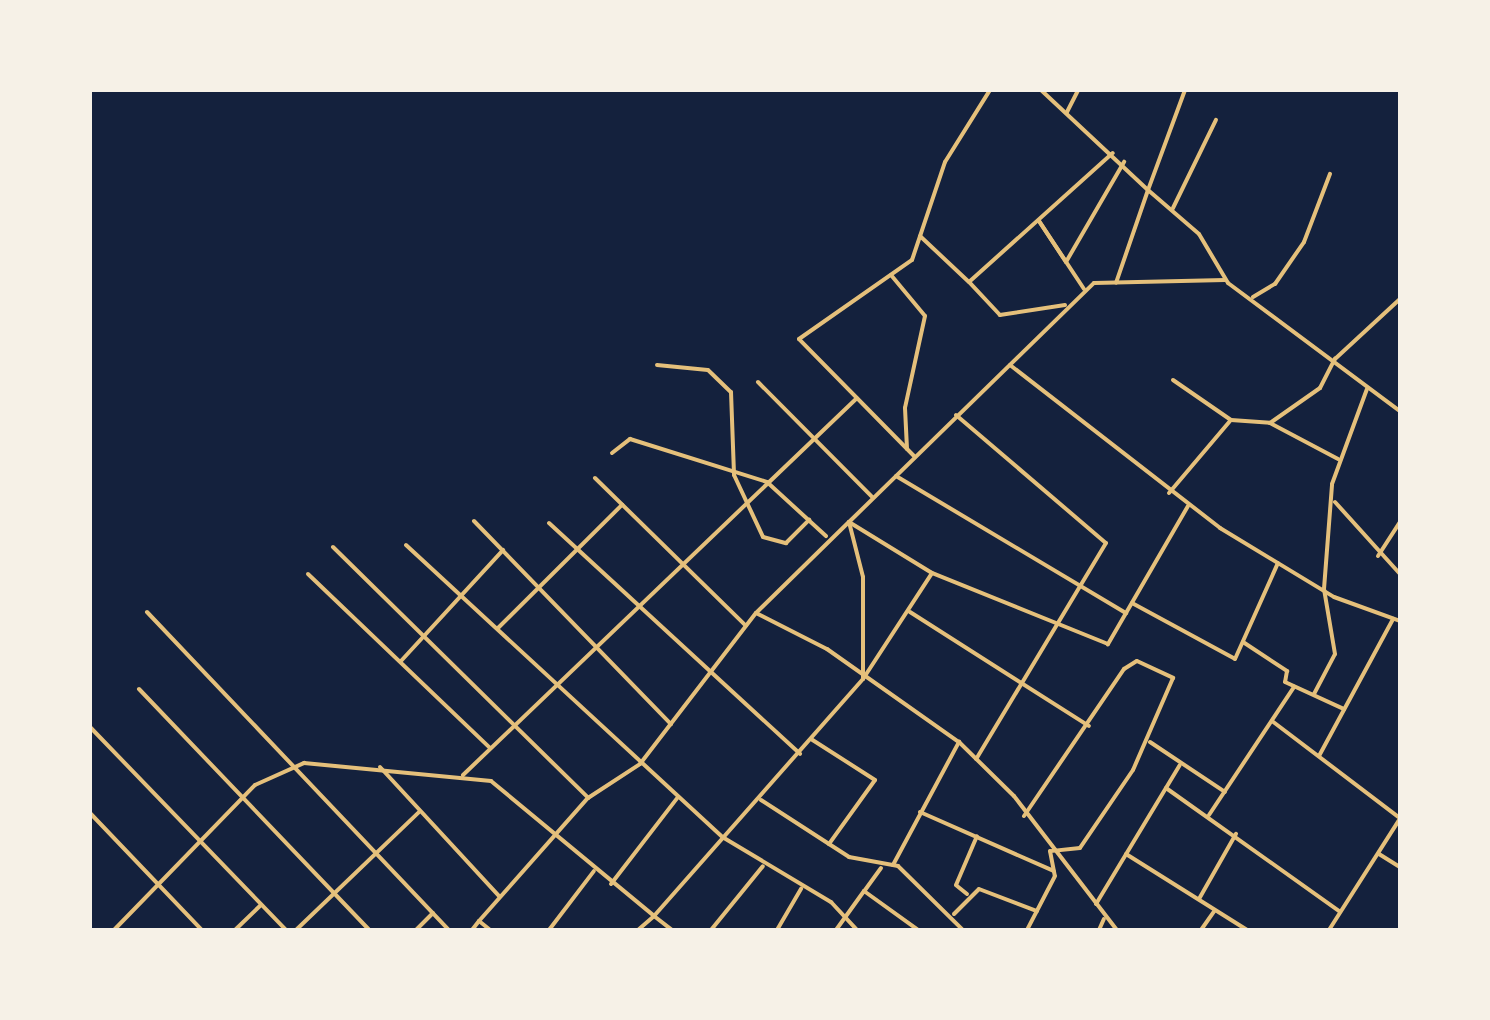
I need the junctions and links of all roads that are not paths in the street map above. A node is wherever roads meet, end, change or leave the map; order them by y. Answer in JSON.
{"nodes":[{"id":1,"x":990,"y":90,"type":"edge"},
{"id":2,"x":1041,"y":90,"type":"edge"},
{"id":3,"x":1078,"y":90,"type":"edge"},
{"id":4,"x":1185,"y":90,"type":"edge"},
{"id":5,"x":1067,"y":112,"type":"junction"},
{"id":6,"x":1216,"y":120,"type":"dead end"},
{"id":7,"x":1113,"y":154,"type":"junction"},
{"id":8,"x":1124,"y":162,"type":"junction"},
{"id":9,"x":1330,"y":174,"type":"dead end"},
{"id":10,"x":1148,"y":190,"type":"junction"},
{"id":11,"x":1173,"y":208,"type":"junction"},
{"id":12,"x":1039,"y":221,"type":"junction"},
{"id":13,"x":920,"y":236,"type":"junction"},
{"id":14,"x":891,"y":275,"type":"junction"},
{"id":15,"x":1225,"y":280,"type":"junction"},
{"id":16,"x":969,"y":282,"type":"junction"},
{"id":17,"x":1116,"y":283,"type":"junction"},
{"id":18,"x":1085,"y":290,"type":"junction"},
{"id":19,"x":1252,"y":297,"type":"junction"},
{"id":20,"x":1400,"y":299,"type":"edge"},
{"id":21,"x":1070,"y":304,"type":"junction"},
{"id":22,"x":1335,"y":359,"type":"junction"},
{"id":23,"x":1008,"y":364,"type":"junction"},
{"id":24,"x":657,"y":365,"type":"dead end"},
{"id":25,"x":1173,"y":380,"type":"dead end"},
{"id":26,"x":758,"y":382,"type":"dead end"},
{"id":27,"x":1366,"y":389,"type":"junction"},
{"id":28,"x":857,"y":398,"type":"junction"},
{"id":29,"x":1400,"y":410,"type":"edge"},
{"id":30,"x":956,"y":415,"type":"junction"},
{"id":31,"x":1230,"y":420,"type":"junction"},
{"id":32,"x":1270,"y":423,"type":"junction"},
{"id":33,"x":812,"y":438,"type":"junction"},
{"id":34,"x":908,"y":450,"type":"junction"},
{"id":35,"x":612,"y":454,"type":"dead end"},
{"id":36,"x":914,"y":457,"type":"junction"},
{"id":37,"x":1338,"y":459,"type":"junction"},
{"id":38,"x":734,"y":475,"type":"junction"},
{"id":39,"x":896,"y":476,"type":"junction"},
{"id":40,"x":595,"y":478,"type":"dead end"},
{"id":41,"x":767,"y":482,"type":"junction"},
{"id":42,"x":1169,"y":493,"type":"junction"},
{"id":43,"x":873,"y":498,"type":"junction"},
{"id":44,"x":1335,"y":502,"type":"junction"},
{"id":45,"x":622,"y":505,"type":"junction"},
{"id":46,"x":743,"y":505,"type":"junction"},
{"id":47,"x":1188,"y":506,"type":"junction"},
{"id":48,"x":809,"y":520,"type":"junction"},
{"id":49,"x":474,"y":521,"type":"dead end"},
{"id":50,"x":848,"y":522,"type":"junction"},
{"id":51,"x":1400,"y":522,"type":"edge"},
{"id":52,"x":549,"y":523,"type":"dead end"},
{"id":53,"x":826,"y":536,"type":"junction"},
{"id":54,"x":406,"y":545,"type":"dead end"},
{"id":55,"x":334,"y":547,"type":"dead end"},
{"id":56,"x":503,"y":550,"type":"junction"},
{"id":57,"x":578,"y":550,"type":"junction"},
{"id":58,"x":1377,"y":558,"type":"junction"},
{"id":59,"x":680,"y":561,"type":"junction"},
{"id":60,"x":1278,"y":563,"type":"junction"},
{"id":61,"x":932,"y":573,"type":"junction"},
{"id":62,"x":308,"y":574,"type":"dead end"},
{"id":63,"x":1400,"y":574,"type":"edge"},
{"id":64,"x":539,"y":588,"type":"junction"},
{"id":65,"x":1324,"y":588,"type":"junction"},
{"id":66,"x":1075,"y":590,"type":"junction"},
{"id":67,"x":461,"y":596,"type":"junction"},
{"id":68,"x":635,"y":604,"type":"junction"},
{"id":69,"x":1132,"y":604,"type":"junction"},
{"id":70,"x":147,"y":612,"type":"dead end"},
{"id":71,"x":910,"y":612,"type":"junction"},
{"id":72,"x":756,"y":613,"type":"junction"},
{"id":73,"x":1126,"y":614,"type":"junction"},
{"id":74,"x":1393,"y":618,"type":"junction"},
{"id":75,"x":1400,"y":621,"type":"edge"},
{"id":76,"x":1056,"y":624,"type":"junction"},
{"id":77,"x":746,"y":626,"type":"junction"},
{"id":78,"x":496,"y":630,"type":"junction"},
{"id":79,"x":423,"y":637,"type":"junction"},
{"id":80,"x":1243,"y":642,"type":"junction"},
{"id":81,"x":594,"y":644,"type":"junction"},
{"id":82,"x":400,"y":662,"type":"junction"},
{"id":83,"x":709,"y":674,"type":"junction"},
{"id":84,"x":863,"y":679,"type":"junction"},
{"id":85,"x":554,"y":684,"type":"junction"},
{"id":86,"x":1294,"y":687,"type":"junction"},
{"id":87,"x":1021,"y":688,"type":"junction"},
{"id":88,"x":139,"y":689,"type":"dead end"},
{"id":89,"x":1314,"y":694,"type":"junction"},
{"id":90,"x":1344,"y":710,"type":"junction"},
{"id":91,"x":1272,"y":721,"type":"junction"},
{"id":92,"x":671,"y":724,"type":"junction"},
{"id":93,"x":512,"y":726,"type":"junction"},
{"id":94,"x":1089,"y":726,"type":"junction"},
{"id":95,"x":90,"y":728,"type":"edge"},
{"id":96,"x":811,"y":739,"type":"junction"},
{"id":97,"x":1148,"y":741,"type":"junction"},
{"id":98,"x":958,"y":742,"type":"junction"},
{"id":99,"x":490,"y":748,"type":"junction"},
{"id":100,"x":800,"y":754,"type":"junction"},
{"id":101,"x":1319,"y":756,"type":"junction"},
{"id":102,"x":976,"y":760,"type":"junction"},
{"id":103,"x":640,"y":764,"type":"junction"},
{"id":104,"x":1180,"y":765,"type":"junction"},
{"id":105,"x":288,"y":766,"type":"junction"},
{"id":106,"x":378,"y":766,"type":"junction"},
{"id":107,"x":463,"y":775,"type":"junction"},
{"id":108,"x":1166,"y":788,"type":"junction"},
{"id":109,"x":1224,"y":792,"type":"junction"},
{"id":110,"x":678,"y":797,"type":"junction"},
{"id":111,"x":588,"y":798,"type":"junction"},
{"id":112,"x":240,"y":800,"type":"junction"},
{"id":113,"x":761,"y":800,"type":"junction"},
{"id":114,"x":420,"y":811,"type":"junction"},
{"id":115,"x":90,"y":812,"type":"edge"},
{"id":116,"x":920,"y":812,"type":"junction"},
{"id":117,"x":1209,"y":815,"type":"junction"},
{"id":118,"x":1024,"y":816,"type":"junction"},
{"id":119,"x":1400,"y":818,"type":"edge"},
{"id":120,"x":1236,"y":834,"type":"junction"},
{"id":121,"x":977,"y":836,"type":"junction"},
{"id":122,"x":548,"y":837,"type":"junction"},
{"id":123,"x":724,"y":838,"type":"junction"},
{"id":124,"x":202,"y":844,"type":"junction"},
{"id":125,"x":828,"y":844,"type":"junction"},
{"id":126,"x":1050,"y":851,"type":"junction"},
{"id":127,"x":1126,"y":854,"type":"junction"},
{"id":128,"x":1379,"y":854,"type":"junction"},
{"id":129,"x":375,"y":855,"type":"junction"},
{"id":130,"x":883,"y":865,"type":"junction"},
{"id":131,"x":893,"y":865,"type":"junction"},
{"id":132,"x":763,"y":866,"type":"junction"},
{"id":133,"x":1400,"y":867,"type":"edge"},
{"id":134,"x":1054,"y":870,"type":"junction"},
{"id":135,"x":594,"y":871,"type":"junction"},
{"id":136,"x":611,"y":884,"type":"junction"},
{"id":137,"x":160,"y":886,"type":"junction"},
{"id":138,"x":801,"y":889,"type":"junction"},
{"id":139,"x":864,"y":891,"type":"junction"},
{"id":140,"x":333,"y":894,"type":"junction"},
{"id":141,"x":967,"y":894,"type":"junction"},
{"id":142,"x":499,"y":896,"type":"junction"},
{"id":143,"x":1199,"y":900,"type":"junction"},
{"id":144,"x":1096,"y":904,"type":"junction"},
{"id":145,"x":261,"y":905,"type":"junction"},
{"id":146,"x":1215,"y":910,"type":"junction"},
{"id":147,"x":1037,"y":912,"type":"junction"},
{"id":148,"x":1339,"y":912,"type":"junction"},
{"id":149,"x":433,"y":913,"type":"junction"},
{"id":150,"x":954,"y":914,"type":"junction"},
{"id":151,"x":654,"y":916,"type":"junction"},
{"id":152,"x":843,"y":918,"type":"junction"},
{"id":153,"x":1104,"y":919,"type":"junction"},
{"id":154,"x":478,"y":922,"type":"junction"},
{"id":155,"x":114,"y":930,"type":"edge"},
{"id":156,"x":202,"y":930,"type":"edge"},
{"id":157,"x":235,"y":930,"type":"edge"},
{"id":158,"x":286,"y":930,"type":"edge"},
{"id":159,"x":296,"y":930,"type":"edge"},
{"id":160,"x":369,"y":930,"type":"edge"},
{"id":161,"x":416,"y":930,"type":"edge"},
{"id":162,"x":449,"y":930,"type":"edge"},
{"id":163,"x":472,"y":930,"type":"edge"},
{"id":164,"x":490,"y":930,"type":"edge"},
{"id":165,"x":548,"y":930,"type":"edge"},
{"id":166,"x":638,"y":930,"type":"edge"},
{"id":167,"x":672,"y":930,"type":"edge"},
{"id":168,"x":711,"y":930,"type":"edge"},
{"id":169,"x":776,"y":930,"type":"edge"},
{"id":170,"x":836,"y":930,"type":"edge"},
{"id":171,"x":857,"y":930,"type":"edge"},
{"id":172,"x":918,"y":930,"type":"edge"},
{"id":173,"x":962,"y":930,"type":"edge"},
{"id":174,"x":1028,"y":930,"type":"edge"},
{"id":175,"x":1099,"y":930,"type":"edge"},
{"id":176,"x":1117,"y":930,"type":"edge"},
{"id":177,"x":1201,"y":930,"type":"edge"},
{"id":178,"x":1247,"y":930,"type":"edge"},
{"id":179,"x":1329,"y":930,"type":"edge"}],
"edges":[{"from":1,"to":13,"type":"street"},
{"from":2,"to":5,"type":"street"},
{"from":3,"to":5,"type":"street"},
{"from":4,"to":10,"type":"street"},
{"from":5,"to":7,"type":"street"},
{"from":6,"to":11,"type":"street"},
{"from":7,"to":8,"type":"street"},
{"from":7,"to":12,"type":"street"},
{"from":8,"to":10,"type":"street"},
{"from":8,"to":12,"type":"street"},
{"from":9,"to":19,"type":"street"},
{"from":10,"to":11,"type":"street"},
{"from":10,"to":17,"type":"street"},
{"from":11,"to":15,"type":"street"},
{"from":12,"to":16,"type":"street"},
{"from":12,"to":18,"type":"street"},
{"from":13,"to":14,"type":"street"},
{"from":13,"to":16,"type":"street"},
{"from":14,"to":28,"type":"street"},
{"from":14,"to":34,"type":"street"},
{"from":15,"to":17,"type":"street"},
{"from":15,"to":19,"type":"street"},
{"from":16,"to":21,"type":"street"},
{"from":17,"to":18,"type":"street"},
{"from":18,"to":21,"type":"street"},
{"from":19,"to":22,"type":"street"},
{"from":20,"to":22,"type":"street"},
{"from":21,"to":23,"type":"street"},
{"from":22,"to":27,"type":"street"},
{"from":22,"to":32,"type":"street"},
{"from":23,"to":30,"type":"street"},
{"from":23,"to":42,"type":"street"},
{"from":24,"to":38,"type":"street"},
{"from":25,"to":31,"type":"street"},
{"from":26,"to":33,"type":"street"},
{"from":27,"to":29,"type":"street"},
{"from":27,"to":37,"type":"street"},
{"from":28,"to":33,"type":"street"},
{"from":28,"to":34,"type":"street"},
{"from":30,"to":36,"type":"street"},
{"from":30,"to":66,"type":"street"},
{"from":31,"to":32,"type":"street"},
{"from":31,"to":42,"type":"street"},
{"from":32,"to":37,"type":"street"},
{"from":33,"to":41,"type":"street"},
{"from":33,"to":43,"type":"street"},
{"from":34,"to":36,"type":"street"},
{"from":35,"to":38,"type":"street"},
{"from":36,"to":39,"type":"street"},
{"from":37,"to":44,"type":"street"},
{"from":38,"to":41,"type":"street"},
{"from":38,"to":46,"type":"street"},
{"from":39,"to":43,"type":"street"},
{"from":39,"to":66,"type":"street"},
{"from":40,"to":45,"type":"street"},
{"from":41,"to":46,"type":"street"},
{"from":41,"to":48,"type":"street"},
{"from":42,"to":47,"type":"street"},
{"from":43,"to":50,"type":"street"},
{"from":44,"to":58,"type":"street"},
{"from":44,"to":65,"type":"street"},
{"from":45,"to":57,"type":"street"},
{"from":45,"to":59,"type":"street"},
{"from":46,"to":48,"type":"street"},
{"from":46,"to":59,"type":"street"},
{"from":47,"to":60,"type":"street"},
{"from":47,"to":69,"type":"street"},
{"from":48,"to":53,"type":"street"},
{"from":49,"to":56,"type":"street"},
{"from":50,"to":53,"type":"street"},
{"from":50,"to":61,"type":"street"},
{"from":50,"to":84,"type":"street"},
{"from":51,"to":58,"type":"street"},
{"from":52,"to":57,"type":"street"},
{"from":53,"to":72,"type":"street"},
{"from":54,"to":67,"type":"street"},
{"from":55,"to":79,"type":"street"},
{"from":56,"to":64,"type":"street"},
{"from":56,"to":67,"type":"street"},
{"from":57,"to":64,"type":"street"},
{"from":57,"to":68,"type":"street"},
{"from":58,"to":63,"type":"street"},
{"from":59,"to":68,"type":"street"},
{"from":59,"to":77,"type":"street"},
{"from":60,"to":65,"type":"street"},
{"from":60,"to":80,"type":"street"},
{"from":61,"to":71,"type":"street"},
{"from":61,"to":76,"type":"street"},
{"from":62,"to":82,"type":"street"},
{"from":64,"to":78,"type":"street"},
{"from":64,"to":81,"type":"street"},
{"from":65,"to":74,"type":"street"},
{"from":65,"to":89,"type":"street"},
{"from":66,"to":73,"type":"street"},
{"from":66,"to":76,"type":"street"},
{"from":67,"to":78,"type":"street"},
{"from":67,"to":79,"type":"street"},
{"from":68,"to":81,"type":"street"},
{"from":68,"to":83,"type":"street"},
{"from":69,"to":73,"type":"street"},
{"from":69,"to":80,"type":"street"},
{"from":70,"to":105,"type":"street"},
{"from":71,"to":84,"type":"street"},
{"from":71,"to":87,"type":"street"},
{"from":72,"to":77,"type":"street"},
{"from":72,"to":84,"type":"street"},
{"from":73,"to":76,"type":"street"},
{"from":74,"to":75,"type":"street"},
{"from":74,"to":90,"type":"street"},
{"from":76,"to":87,"type":"street"},
{"from":77,"to":83,"type":"street"},
{"from":78,"to":85,"type":"street"},
{"from":79,"to":82,"type":"street"},
{"from":79,"to":93,"type":"street"},
{"from":80,"to":86,"type":"street"},
{"from":81,"to":85,"type":"street"},
{"from":81,"to":92,"type":"street"},
{"from":82,"to":99,"type":"street"},
{"from":83,"to":92,"type":"street"},
{"from":83,"to":100,"type":"street"},
{"from":84,"to":96,"type":"street"},
{"from":84,"to":98,"type":"street"},
{"from":85,"to":93,"type":"street"},
{"from":85,"to":103,"type":"street"},
{"from":86,"to":89,"type":"street"},
{"from":86,"to":91,"type":"street"},
{"from":87,"to":94,"type":"street"},
{"from":87,"to":102,"type":"street"},
{"from":88,"to":112,"type":"street"},
{"from":89,"to":90,"type":"street"},
{"from":90,"to":101,"type":"street"},
{"from":91,"to":101,"type":"street"},
{"from":91,"to":109,"type":"street"},
{"from":92,"to":103,"type":"street"},
{"from":93,"to":99,"type":"street"},
{"from":93,"to":111,"type":"street"},
{"from":94,"to":97,"type":"street"},
{"from":94,"to":118,"type":"street"},
{"from":95,"to":124,"type":"street"},
{"from":96,"to":100,"type":"street"},
{"from":96,"to":125,"type":"street"},
{"from":97,"to":104,"type":"street"},
{"from":97,"to":126,"type":"street"},
{"from":98,"to":102,"type":"street"},
{"from":98,"to":116,"type":"street"},
{"from":99,"to":107,"type":"street"},
{"from":100,"to":113,"type":"street"},
{"from":101,"to":119,"type":"street"},
{"from":102,"to":118,"type":"street"},
{"from":103,"to":110,"type":"street"},
{"from":103,"to":111,"type":"street"},
{"from":104,"to":108,"type":"street"},
{"from":104,"to":109,"type":"street"},
{"from":105,"to":106,"type":"street"},
{"from":105,"to":112,"type":"street"},
{"from":105,"to":129,"type":"street"},
{"from":106,"to":107,"type":"street"},
{"from":106,"to":114,"type":"street"},
{"from":107,"to":122,"type":"street"},
{"from":108,"to":117,"type":"street"},
{"from":108,"to":127,"type":"street"},
{"from":109,"to":117,"type":"street"},
{"from":110,"to":123,"type":"street"},
{"from":110,"to":136,"type":"street"},
{"from":111,"to":122,"type":"street"},
{"from":112,"to":124,"type":"street"},
{"from":112,"to":140,"type":"street"},
{"from":113,"to":123,"type":"street"},
{"from":113,"to":125,"type":"street"},
{"from":114,"to":129,"type":"street"},
{"from":114,"to":142,"type":"street"},
{"from":115,"to":137,"type":"street"},
{"from":116,"to":121,"type":"street"},
{"from":116,"to":131,"type":"street"},
{"from":117,"to":120,"type":"street"},
{"from":118,"to":126,"type":"street"},
{"from":119,"to":128,"type":"street"},
{"from":120,"to":143,"type":"street"},
{"from":120,"to":148,"type":"street"},
{"from":121,"to":134,"type":"street"},
{"from":121,"to":141,"type":"street"},
{"from":122,"to":135,"type":"street"},
{"from":122,"to":142,"type":"street"},
{"from":123,"to":132,"type":"street"},
{"from":123,"to":151,"type":"street"},
{"from":124,"to":137,"type":"street"},
{"from":124,"to":145,"type":"street"},
{"from":125,"to":130,"type":"street"},
{"from":126,"to":134,"type":"street"},
{"from":126,"to":144,"type":"street"},
{"from":127,"to":143,"type":"street"},
{"from":127,"to":144,"type":"street"},
{"from":128,"to":133,"type":"street"},
{"from":128,"to":148,"type":"street"},
{"from":129,"to":140,"type":"street"},
{"from":129,"to":149,"type":"street"},
{"from":130,"to":131,"type":"street"},
{"from":130,"to":139,"type":"street"},
{"from":131,"to":150,"type":"street"},
{"from":132,"to":138,"type":"street"},
{"from":132,"to":168,"type":"street"},
{"from":134,"to":147,"type":"street"},
{"from":135,"to":136,"type":"street"},
{"from":135,"to":165,"type":"street"},
{"from":136,"to":151,"type":"street"},
{"from":137,"to":155,"type":"street"},
{"from":137,"to":156,"type":"street"},
{"from":138,"to":152,"type":"street"},
{"from":138,"to":169,"type":"street"},
{"from":139,"to":152,"type":"street"},
{"from":139,"to":172,"type":"street"},
{"from":140,"to":159,"type":"street"},
{"from":140,"to":160,"type":"street"},
{"from":141,"to":147,"type":"street"},
{"from":141,"to":150,"type":"street"},
{"from":142,"to":154,"type":"street"},
{"from":143,"to":146,"type":"street"},
{"from":144,"to":153,"type":"street"},
{"from":145,"to":157,"type":"street"},
{"from":145,"to":158,"type":"street"},
{"from":146,"to":177,"type":"street"},
{"from":146,"to":178,"type":"street"},
{"from":147,"to":174,"type":"street"},
{"from":148,"to":179,"type":"street"},
{"from":149,"to":161,"type":"street"},
{"from":149,"to":162,"type":"street"},
{"from":150,"to":173,"type":"street"},
{"from":151,"to":166,"type":"street"},
{"from":151,"to":167,"type":"street"},
{"from":152,"to":170,"type":"street"},
{"from":152,"to":171,"type":"street"},
{"from":153,"to":175,"type":"street"},
{"from":153,"to":176,"type":"street"},
{"from":154,"to":163,"type":"street"},
{"from":154,"to":164,"type":"street"}]}
